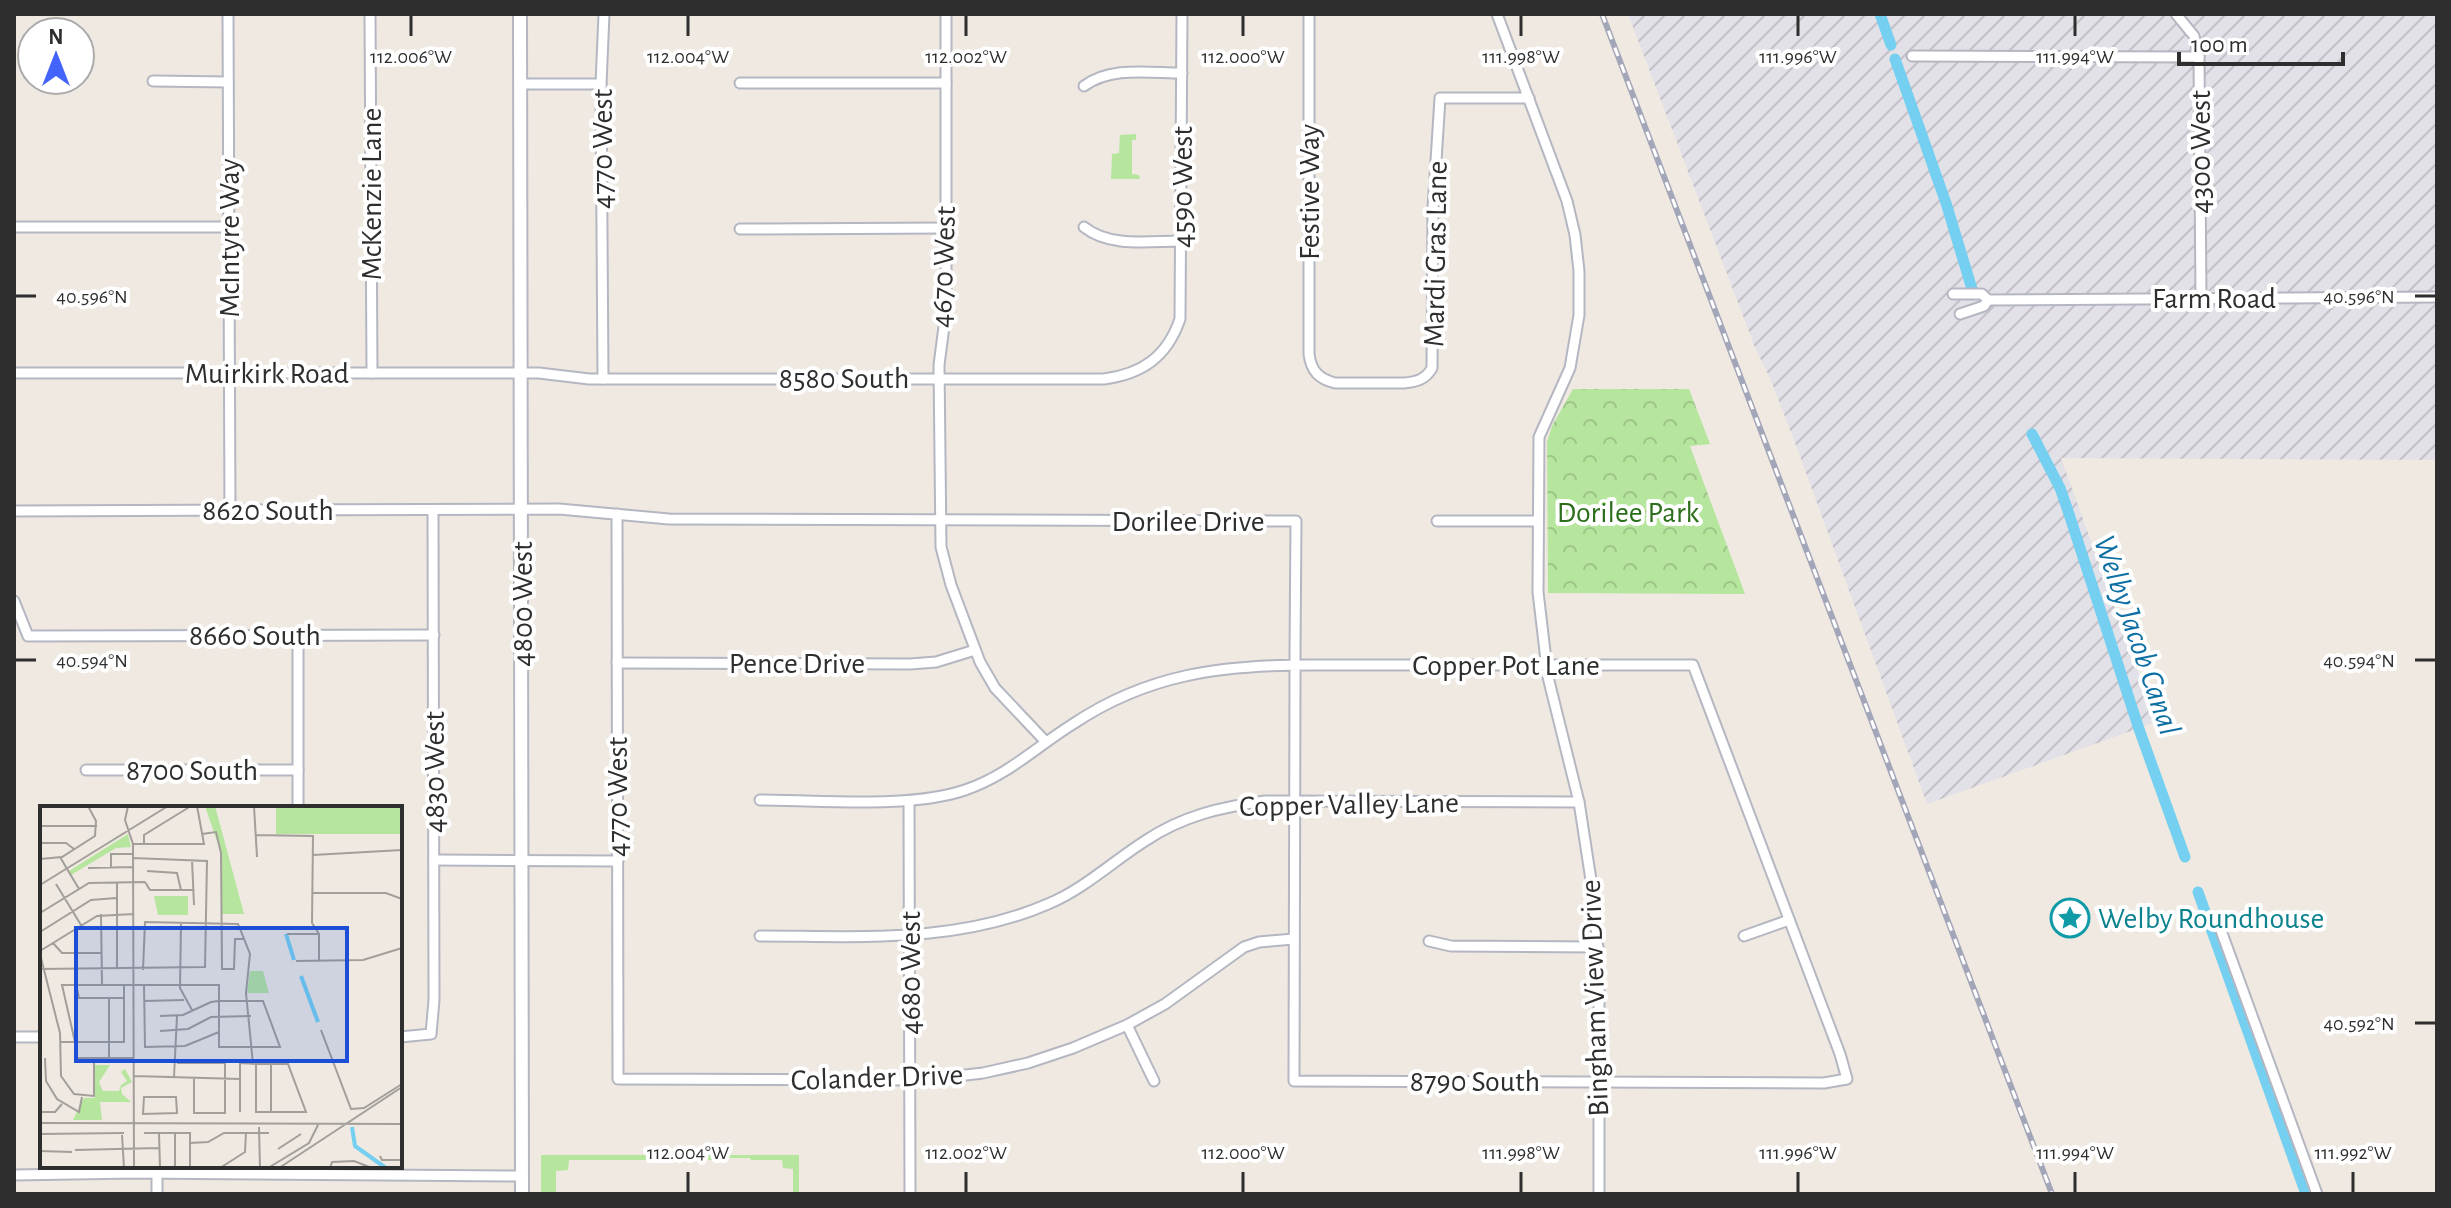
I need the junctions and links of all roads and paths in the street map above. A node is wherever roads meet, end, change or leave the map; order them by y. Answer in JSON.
{"nodes":[{"id":1,"x":228,"y":14,"type":"edge"},
{"id":2,"x":370,"y":14,"type":"edge"},
{"id":3,"x":520,"y":14,"type":"edge"},
{"id":4,"x":604,"y":14,"type":"edge"},
{"id":5,"x":946,"y":14,"type":"edge"},
{"id":6,"x":1182,"y":14,"type":"edge"},
{"id":7,"x":1309,"y":14,"type":"edge"},
{"id":8,"x":1497,"y":14,"type":"edge"},
{"id":9,"x":2176,"y":14,"type":"edge"},
{"id":10,"x":1912,"y":56,"type":"dead end"},
{"id":11,"x":2199,"y":57,"type":"junction"},
{"id":12,"x":1182,"y":73,"type":"junction"},
{"id":13,"x":153,"y":81,"type":"dead end"},
{"id":14,"x":228,"y":82,"type":"junction"},
{"id":15,"x":740,"y":83,"type":"dead end"},
{"id":16,"x":946,"y":83,"type":"junction"},
{"id":17,"x":520,"y":84,"type":"junction"},
{"id":18,"x":601,"y":84,"type":"junction"},
{"id":19,"x":1084,"y":86,"type":"dead end"},
{"id":20,"x":1529,"y":98,"type":"junction"},
{"id":21,"x":14,"y":227,"type":"edge"},
{"id":22,"x":229,"y":227,"type":"junction"},
{"id":23,"x":1084,"y":227,"type":"dead end"},
{"id":24,"x":946,"y":228,"type":"junction"},
{"id":25,"x":740,"y":229,"type":"dead end"},
{"id":26,"x":1181,"y":241,"type":"junction"},
{"id":27,"x":1953,"y":294,"type":"dead end"},
{"id":28,"x":2437,"y":297,"type":"edge"},
{"id":29,"x":2201,"y":298,"type":"junction"},
{"id":30,"x":1989,"y":300,"type":"junction"},
{"id":31,"x":1960,"y":314,"type":"dead end"},
{"id":32,"x":1162,"y":355,"type":"joint"},
{"id":33,"x":1312,"y":369,"type":"joint"},
{"id":34,"x":14,"y":373,"type":"edge"},
{"id":35,"x":230,"y":373,"type":"junction"},
{"id":36,"x":372,"y":373,"type":"junction"},
{"id":37,"x":521,"y":373,"type":"junction"},
{"id":38,"x":939,"y":378,"type":"junction"},
{"id":39,"x":603,"y":379,"type":"junction"},
{"id":40,"x":433,"y":510,"type":"junction"},
{"id":41,"x":521,"y":510,"type":"junction"},
{"id":42,"x":14,"y":511,"type":"edge"},
{"id":43,"x":230,"y":511,"type":"junction"},
{"id":44,"x":617,"y":514,"type":"junction"},
{"id":45,"x":940,"y":520,"type":"junction"},
{"id":46,"x":1437,"y":521,"type":"dead end"},
{"id":47,"x":1537,"y":521,"type":"junction"},
{"id":48,"x":14,"y":601,"type":"edge"},
{"id":49,"x":298,"y":635,"type":"junction"},
{"id":50,"x":434,"y":635,"type":"junction"},
{"id":51,"x":975,"y":650,"type":"junction"},
{"id":52,"x":617,"y":663,"type":"junction"},
{"id":53,"x":1295,"y":665,"type":"junction"},
{"id":54,"x":1546,"y":665,"type":"junction"},
{"id":55,"x":1046,"y":742,"type":"junction"},
{"id":56,"x":86,"y":770,"type":"dead end"},
{"id":57,"x":298,"y":770,"type":"junction"},
{"id":58,"x":760,"y":800,"type":"dead end"},
{"id":59,"x":909,"y":801,"type":"junction"},
{"id":60,"x":1295,"y":801,"type":"junction"},
{"id":61,"x":1579,"y":802,"type":"junction"},
{"id":62,"x":298,"y":806,"type":"edge"},
{"id":63,"x":434,"y":860,"type":"junction"},
{"id":64,"x":522,"y":860,"type":"junction"},
{"id":65,"x":618,"y":861,"type":"junction"},
{"id":66,"x":1789,"y":920,"type":"junction"},
{"id":67,"x":2219,"y":925,"type":"dead end"},
{"id":68,"x":760,"y":936,"type":"dead end"},
{"id":69,"x":911,"y":936,"type":"junction"},
{"id":70,"x":1744,"y":936,"type":"dead end"},
{"id":71,"x":1294,"y":939,"type":"junction"},
{"id":72,"x":1429,"y":941,"type":"dead end"},
{"id":73,"x":1598,"y":947,"type":"junction"},
{"id":74,"x":1127,"y":1025,"type":"junction"},
{"id":75,"x":14,"y":1037,"type":"edge"},
{"id":76,"x":40,"y":1037,"type":"edge"},
{"id":77,"x":402,"y":1037,"type":"edge"},
{"id":78,"x":618,"y":1079,"type":"joint"},
{"id":79,"x":1847,"y":1079,"type":"joint"},
{"id":80,"x":910,"y":1080,"type":"junction"},
{"id":81,"x":1154,"y":1081,"type":"dead end"},
{"id":82,"x":1294,"y":1081,"type":"joint"},
{"id":83,"x":1598,"y":1082,"type":"junction"},
{"id":84,"x":299,"y":1170,"type":"edge"},
{"id":85,"x":157,"y":1174,"type":"junction"},
{"id":86,"x":14,"y":1175,"type":"edge"},
{"id":87,"x":522,"y":1176,"type":"junction"},
{"id":88,"x":157,"y":1194,"type":"edge"},
{"id":89,"x":522,"y":1194,"type":"edge"},
{"id":90,"x":910,"y":1194,"type":"edge"},
{"id":91,"x":1599,"y":1194,"type":"edge"},
{"id":92,"x":2317,"y":1194,"type":"edge"}],
"edges":[{"from":1,"to":14,"type":"street","name":"McIntyre Way"},
{"from":2,"to":36,"type":"street","name":"McKenzie Lane"},
{"from":3,"to":17,"type":"street","name":"4800 West"},
{"from":4,"to":18,"type":"street","name":"4770 West"},
{"from":5,"to":16,"type":"street","name":"4670 West"},
{"from":6,"to":12,"type":"street","name":"4590 West"},
{"from":7,"to":33,"type":"street","name":"Festive Way"},
{"from":8,"to":20,"type":"street","name":"Bingham View Drive"},
{"from":9,"to":11,"type":"street","name":"4300 West"},
{"from":10,"to":11,"type":"street"},
{"from":11,"to":29,"type":"street","name":"4300 West"},
{"from":12,"to":19,"type":"street"},
{"from":12,"to":26,"type":"street","name":"4590 West"},
{"from":13,"to":14,"type":"street"},
{"from":14,"to":22,"type":"street","name":"McIntyre Way"},
{"from":15,"to":16,"type":"street"},
{"from":16,"to":24,"type":"street","name":"4670 West"},
{"from":17,"to":18,"type":"street"},
{"from":17,"to":37,"type":"street","name":"4800 West"},
{"from":18,"to":39,"type":"street","name":"4770 West"},
{"from":20,"to":33,"type":"street","name":"Mardi Gras Lane"},
{"from":20,"to":47,"type":"street","name":"Bingham View Drive"},
{"from":21,"to":22,"type":"street"},
{"from":22,"to":35,"type":"street","name":"McIntyre Way"},
{"from":23,"to":26,"type":"street"},
{"from":24,"to":25,"type":"street"},
{"from":24,"to":38,"type":"street","name":"4670 West"},
{"from":26,"to":32,"type":"street","name":"4590 West"},
{"from":27,"to":30,"type":"street","name":"Farm Road"},
{"from":28,"to":29,"type":"street","name":"Farm Road"},
{"from":29,"to":30,"type":"street","name":"Farm Road"},
{"from":30,"to":31,"type":"street"},
{"from":32,"to":38,"type":"street","name":"8580 South"},
{"from":34,"to":35,"type":"street","name":"Muirkirk Road"},
{"from":35,"to":36,"type":"street","name":"Muirkirk Road"},
{"from":35,"to":43,"type":"street","name":"McIntyre Way"},
{"from":36,"to":37,"type":"street","name":"Muirkirk Road"},
{"from":37,"to":39,"type":"street","name":"8580 South"},
{"from":37,"to":41,"type":"street","name":"4800 West"},
{"from":38,"to":39,"type":"street","name":"8580 South"},
{"from":38,"to":45,"type":"street","name":"4670 West"},
{"from":40,"to":41,"type":"street","name":"8620 South"},
{"from":40,"to":43,"type":"street","name":"8620 South"},
{"from":40,"to":50,"type":"street","name":"4830 West"},
{"from":41,"to":44,"type":"street","name":"Dorilee Drive"},
{"from":41,"to":64,"type":"street","name":"4800 West"},
{"from":42,"to":43,"type":"street","name":"8620 South"},
{"from":44,"to":45,"type":"street","name":"Dorilee Drive"},
{"from":44,"to":52,"type":"street","name":"4770 West"},
{"from":45,"to":51,"type":"street","name":"4670 West"},
{"from":45,"to":53,"type":"street","name":"Dorilee Drive"},
{"from":46,"to":47,"type":"street"},
{"from":47,"to":54,"type":"street","name":"Bingham View Drive"},
{"from":48,"to":49,"type":"street","name":"8660 South"},
{"from":49,"to":50,"type":"street","name":"8660 South"},
{"from":49,"to":57,"type":"street"},
{"from":50,"to":63,"type":"street","name":"4830 West"},
{"from":51,"to":52,"type":"street","name":"Pence Drive"},
{"from":51,"to":55,"type":"street","name":"4670 West"},
{"from":52,"to":65,"type":"street","name":"4770 West"},
{"from":53,"to":54,"type":"street","name":"Copper Pot Lane"},
{"from":53,"to":55,"type":"street","name":"Copper Pot Lane"},
{"from":53,"to":60,"type":"street","name":"Dorilee Drive"},
{"from":54,"to":61,"type":"street","name":"Bingham View Drive"},
{"from":54,"to":66,"type":"street","name":"Copper Pot Lane"},
{"from":55,"to":59,"type":"street","name":"Copper Pot Lane"},
{"from":56,"to":57,"type":"street","name":"8700 South"},
{"from":57,"to":62,"type":"street"},
{"from":58,"to":59,"type":"street","name":"Copper Pot Lane"},
{"from":59,"to":69,"type":"street","name":"4680 West"},
{"from":60,"to":61,"type":"street","name":"Copper Valley Lane"},
{"from":60,"to":69,"type":"street","name":"Copper Valley Lane"},
{"from":60,"to":71,"type":"street","name":"Dorilee Drive"},
{"from":61,"to":73,"type":"street","name":"Bingham View Drive"},
{"from":63,"to":64,"type":"street"},
{"from":63,"to":77,"type":"street","name":"4830 West"},
{"from":64,"to":65,"type":"street"},
{"from":64,"to":87,"type":"street","name":"4800 West"},
{"from":65,"to":78,"type":"street","name":"4770 West"},
{"from":66,"to":70,"type":"street"},
{"from":66,"to":79,"type":"street","name":"Copper Pot Lane"},
{"from":67,"to":92,"type":"street"},
{"from":68,"to":69,"type":"street","name":"Copper Valley Lane"},
{"from":69,"to":80,"type":"street","name":"4680 West"},
{"from":71,"to":74,"type":"street","name":"Colander Drive"},
{"from":71,"to":82,"type":"street","name":"Dorilee Drive"},
{"from":72,"to":73,"type":"street"},
{"from":73,"to":83,"type":"street","name":"Bingham View Drive"},
{"from":74,"to":80,"type":"street","name":"Colander Drive"},
{"from":74,"to":81,"type":"street"},
{"from":75,"to":76,"type":"street"},
{"from":78,"to":80,"type":"street","name":"Colander Drive"},
{"from":79,"to":83,"type":"street","name":"8790 South"},
{"from":80,"to":90,"type":"street","name":"4680 West"},
{"from":82,"to":83,"type":"street","name":"8790 South"},
{"from":83,"to":91,"type":"street","name":"Bingham View Drive"},
{"from":84,"to":85,"type":"street"},
{"from":84,"to":87,"type":"street"},
{"from":85,"to":86,"type":"street"},
{"from":85,"to":88,"type":"street"},
{"from":87,"to":89,"type":"street","name":"4800 West"}]}
